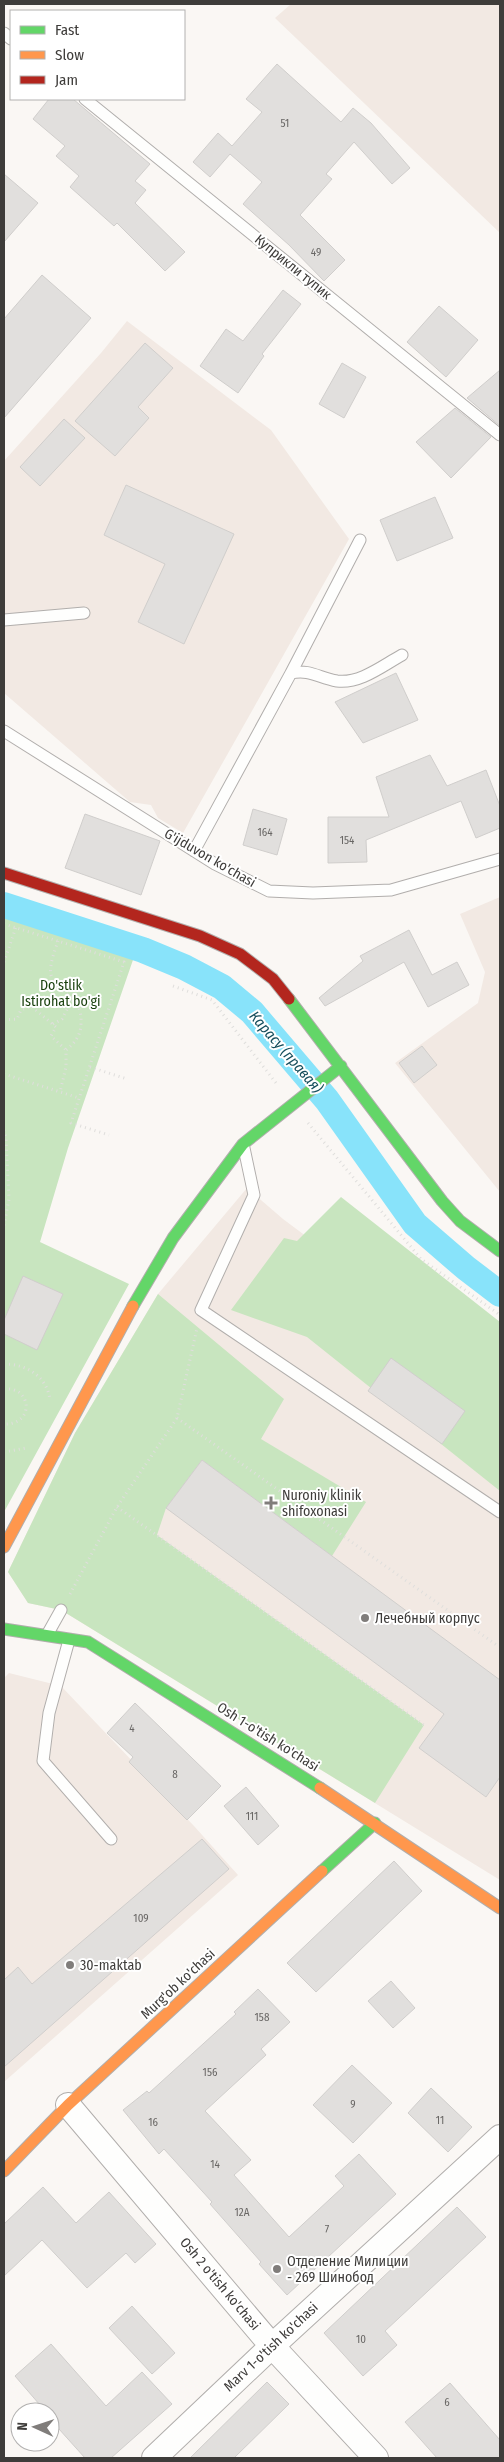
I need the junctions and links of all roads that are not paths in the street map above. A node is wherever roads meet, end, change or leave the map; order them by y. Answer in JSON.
{"nodes":[{"id":1,"x":86,"y":100,"type":"edge"},
{"id":2,"x":500,"y":435,"type":"edge"},
{"id":3,"x":360,"y":540,"type":"dead end"},
{"id":4,"x":84,"y":613,"type":"dead end"},
{"id":5,"x":4,"y":620,"type":"edge"},
{"id":6,"x":402,"y":655,"type":"dead end"},
{"id":7,"x":291,"y":673,"type":"junction"},
{"id":8,"x":4,"y":731,"type":"edge"},
{"id":9,"x":194,"y":851,"type":"junction"},
{"id":10,"x":500,"y":859,"type":"edge"},
{"id":11,"x":4,"y":873,"type":"edge"},
{"id":12,"x":341,"y":1066,"type":"junction"},
{"id":13,"x":243,"y":1144,"type":"junction"},
{"id":14,"x":500,"y":1250,"type":"edge"},
{"id":15,"x":500,"y":1512,"type":"edge"},
{"id":16,"x":4,"y":1547,"type":"edge"},
{"id":17,"x":61,"y":1610,"type":"road end"},
{"id":18,"x":4,"y":1629,"type":"edge"},
{"id":19,"x":46,"y":1637,"type":"junction"},
{"id":20,"x":69,"y":1640,"type":"junction"},
{"id":21,"x":375,"y":1823,"type":"junction"},
{"id":22,"x":110,"y":1839,"type":"dead end"},
{"id":23,"x":500,"y":1908,"type":"edge"},
{"id":24,"x":68,"y":2105,"type":"junction"},
{"id":25,"x":500,"y":2136,"type":"edge"},
{"id":26,"x":4,"y":2171,"type":"edge"},
{"id":27,"x":272,"y":2346,"type":"junction"},
{"id":28,"x":154,"y":2458,"type":"edge"},
{"id":29,"x":376,"y":2458,"type":"edge"}],
"edges":[{"from":1,"to":2,"type":"lane","name":"Куприкли тупик"},
{"from":3,"to":7,"type":"lane"},
{"from":4,"to":5,"type":"lane"},
{"from":6,"to":7,"type":"lane"},
{"from":7,"to":9,"type":"lane"},
{"from":8,"to":9,"type":"lane","name":"G'ijduvon ko'chasi"},
{"from":9,"to":10,"type":"lane","name":"G'ijduvon ko'chasi"},
{"from":11,"to":12,"type":"street"},
{"from":12,"to":13,"type":"street"},
{"from":12,"to":14,"type":"street"},
{"from":13,"to":15,"type":"lane"},
{"from":13,"to":16,"type":"street"},
{"from":17,"to":19,"type":"lane"},
{"from":18,"to":19,"type":"street","name":"Osh 1-o'tish ko'chasi"},
{"from":19,"to":20,"type":"street","name":"Osh 1-o'tish ko'chasi"},
{"from":20,"to":21,"type":"street","name":"Osh 1-o'tish ko'chasi"},
{"from":20,"to":22,"type":"lane"},
{"from":21,"to":23,"type":"street","name":"Osh 1-o'tish ko'chasi"},
{"from":21,"to":24,"type":"street","name":"Murg'ob ko'chasi"},
{"from":24,"to":26,"type":"street","name":"Murg'ob ko'chasi"},
{"from":24,"to":27,"type":"street","name":"Osh 2 o'tish ko'chasi"},
{"from":25,"to":27,"type":"street","name":"Marv 1-o'tish ko'chasi"},
{"from":27,"to":28,"type":"street","name":"Marv 1-o'tish ko'chasi"},
{"from":27,"to":29,"type":"street","name":"Osh 2 o'tish ko'chasi"}]}
